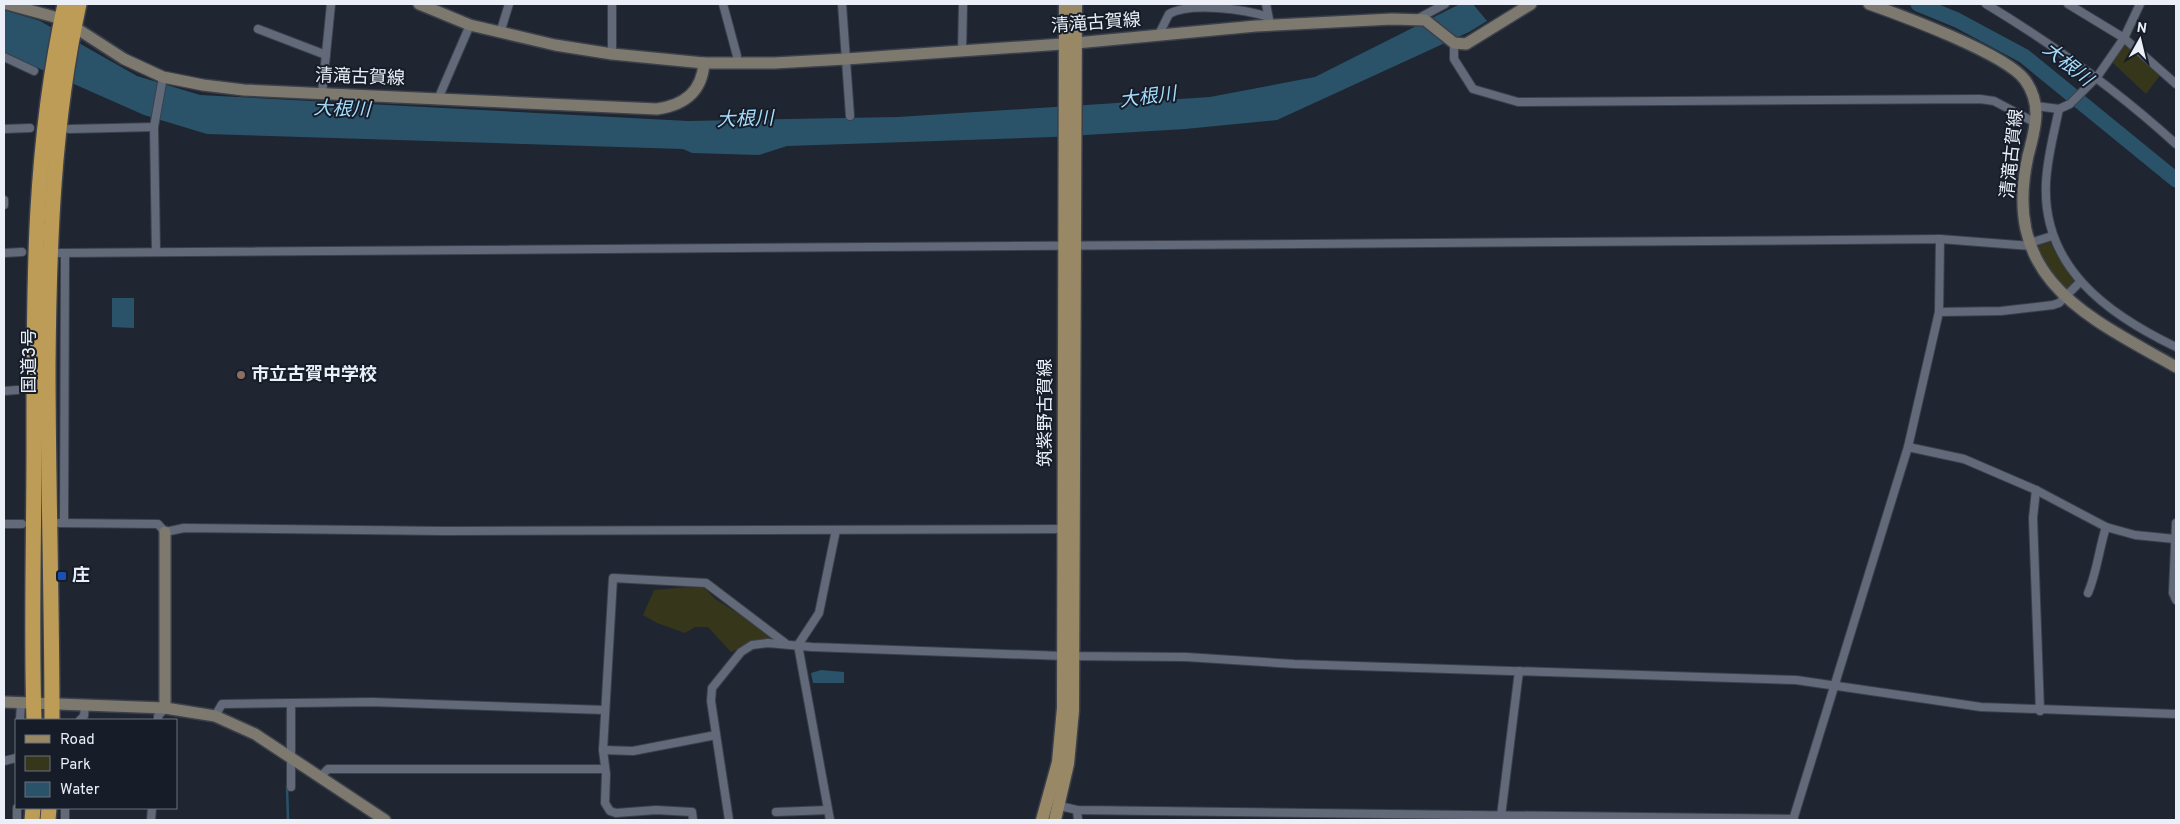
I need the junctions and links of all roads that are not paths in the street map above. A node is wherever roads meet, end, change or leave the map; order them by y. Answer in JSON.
{"nodes":[{"id":1,"x":7,"y":4,"type":"edge"},
{"id":2,"x":79,"y":4,"type":"edge"},
{"id":3,"x":332,"y":4,"type":"edge"},
{"id":4,"x":419,"y":4,"type":"edge"},
{"id":5,"x":509,"y":4,"type":"edge"},
{"id":6,"x":612,"y":4,"type":"edge"},
{"id":7,"x":723,"y":4,"type":"edge"},
{"id":8,"x":842,"y":4,"type":"edge"},
{"id":9,"x":963,"y":4,"type":"edge"},
{"id":10,"x":1065,"y":4,"type":"edge"},
{"id":11,"x":1076,"y":4,"type":"edge"},
{"id":12,"x":1266,"y":4,"type":"edge"},
{"id":13,"x":1445,"y":4,"type":"edge"},
{"id":14,"x":1531,"y":4,"type":"edge"},
{"id":15,"x":1869,"y":4,"type":"edge"},
{"id":16,"x":1986,"y":4,"type":"edge"},
{"id":17,"x":2068,"y":4,"type":"edge"},
{"id":18,"x":2140,"y":4,"type":"edge"},
{"id":19,"x":2078,"y":6,"type":"edge"},
{"id":20,"x":1422,"y":19,"type":"junction"},
{"id":21,"x":1270,"y":21,"type":"junction"},
{"id":22,"x":66,"y":23,"type":"edge"},
{"id":23,"x":470,"y":25,"type":"junction"},
{"id":24,"x":258,"y":29,"type":"dead end"},
{"id":25,"x":500,"y":33,"type":"junction"},
{"id":26,"x":1158,"y":36,"type":"junction"},
{"id":27,"x":2124,"y":38,"type":"junction"},
{"id":28,"x":1452,"y":42,"type":"junction"},
{"id":29,"x":1071,"y":44,"type":"junction"},
{"id":30,"x":962,"y":51,"type":"junction"},
{"id":31,"x":612,"y":54,"type":"junction"},
{"id":32,"x":326,"y":55,"type":"junction"},
{"id":33,"x":4,"y":57,"type":"edge"},
{"id":34,"x":846,"y":59,"type":"junction"},
{"id":35,"x":704,"y":63,"type":"junction"},
{"id":36,"x":737,"y":64,"type":"junction"},
{"id":37,"x":34,"y":71,"type":"dead end"},
{"id":38,"x":162,"y":79,"type":"junction"},
{"id":39,"x":2096,"y":79,"type":"junction"},
{"id":40,"x":2176,"y":84,"type":"edge"},
{"id":41,"x":57,"y":85,"type":"junction"},
{"id":42,"x":322,"y":94,"type":"junction"},
{"id":43,"x":438,"y":99,"type":"junction"},
{"id":44,"x":2036,"y":106,"type":"junction"},
{"id":45,"x":2059,"y":109,"type":"junction"},
{"id":46,"x":850,"y":116,"type":"dead end"},
{"id":47,"x":2036,"y":123,"type":"junction"},
{"id":48,"x":154,"y":125,"type":"junction"},
{"id":49,"x":30,"y":128,"type":"dead end"},
{"id":50,"x":4,"y":129,"type":"edge"},
{"id":51,"x":69,"y":129,"type":"dead end"},
{"id":52,"x":2175,"y":139,"type":"edge"},
{"id":53,"x":4,"y":200,"type":"edge"},
{"id":54,"x":4,"y":205,"type":"edge"},
{"id":55,"x":2052,"y":236,"type":"junction"},
{"id":56,"x":1940,"y":239,"type":"junction"},
{"id":57,"x":2030,"y":245,"type":"junction"},
{"id":58,"x":1069,"y":248,"type":"junction"},
{"id":59,"x":22,"y":252,"type":"dead end"},
{"id":60,"x":156,"y":252,"type":"junction"},
{"id":61,"x":4,"y":253,"type":"edge"},
{"id":62,"x":2080,"y":282,"type":"junction"},
{"id":63,"x":2065,"y":297,"type":"junction"},
{"id":64,"x":1939,"y":312,"type":"junction"},
{"id":65,"x":2176,"y":347,"type":"edge"},
{"id":66,"x":2176,"y":367,"type":"edge"},
{"id":67,"x":17,"y":390,"type":"dead end"},
{"id":68,"x":4,"y":391,"type":"edge"},
{"id":69,"x":1908,"y":447,"type":"junction"},
{"id":70,"x":2036,"y":490,"type":"junction"},
{"id":71,"x":2176,"y":523,"type":"edge"},
{"id":72,"x":4,"y":524,"type":"edge"},
{"id":73,"x":22,"y":524,"type":"dead end"},
{"id":74,"x":2106,"y":527,"type":"junction"},
{"id":75,"x":1069,"y":529,"type":"junction"},
{"id":76,"x":836,"y":530,"type":"junction"},
{"id":77,"x":165,"y":532,"type":"junction"},
{"id":78,"x":2175,"y":539,"type":"junction"},
{"id":79,"x":2088,"y":593,"type":"dead end"},
{"id":80,"x":2176,"y":600,"type":"edge"},
{"id":81,"x":785,"y":643,"type":"junction"},
{"id":82,"x":798,"y":645,"type":"junction"},
{"id":83,"x":1068,"y":655,"type":"junction"},
{"id":84,"x":1519,"y":671,"type":"junction"},
{"id":85,"x":1835,"y":686,"type":"junction"},
{"id":86,"x":4,"y":702,"type":"edge"},
{"id":87,"x":27,"y":703,"type":"junction"},
{"id":88,"x":52,"y":703,"type":"junction"},
{"id":89,"x":85,"y":705,"type":"junction"},
{"id":90,"x":291,"y":705,"type":"junction"},
{"id":91,"x":165,"y":708,"type":"junction"},
{"id":92,"x":605,"y":710,"type":"junction"},
{"id":93,"x":2040,"y":711,"type":"junction"},
{"id":94,"x":2176,"y":714,"type":"edge"},
{"id":95,"x":215,"y":716,"type":"junction"},
{"id":96,"x":20,"y":719,"type":"edge"},
{"id":97,"x":34,"y":719,"type":"edge"},
{"id":98,"x":52,"y":719,"type":"edge"},
{"id":99,"x":81,"y":719,"type":"edge"},
{"id":100,"x":158,"y":719,"type":"edge"},
{"id":101,"x":716,"y":735,"type":"junction"},
{"id":102,"x":603,"y":750,"type":"junction"},
{"id":103,"x":291,"y":758,"type":"junction"},
{"id":104,"x":604,"y":769,"type":"junction"},
{"id":105,"x":320,"y":777,"type":"junction"},
{"id":106,"x":291,"y":787,"type":"dead end"},
{"id":107,"x":1060,"y":806,"type":"junction"},
{"id":108,"x":828,"y":810,"type":"junction"},
{"id":109,"x":1077,"y":810,"type":"junction"},
{"id":110,"x":776,"y":812,"type":"dead end"},
{"id":111,"x":1217,"y":812,"type":"junction"},
{"id":112,"x":1244,"y":816,"type":"edge"},
{"id":113,"x":1501,"y":816,"type":"junction"},
{"id":114,"x":385,"y":820,"type":"edge"},
{"id":115,"x":693,"y":820,"type":"edge"},
{"id":116,"x":729,"y":820,"type":"edge"},
{"id":117,"x":830,"y":820,"type":"edge"},
{"id":118,"x":1042,"y":820,"type":"edge"},
{"id":119,"x":1055,"y":820,"type":"edge"},
{"id":120,"x":1078,"y":820,"type":"edge"},
{"id":121,"x":1212,"y":820,"type":"edge"},
{"id":122,"x":1794,"y":820,"type":"edge"}],
"edges":[{"from":1,"to":22,"type":"main road","name":"清滝古賀線"},
{"from":2,"to":22,"type":"highway","name":"国道3号"},
{"from":3,"to":32,"type":"street"},
{"from":4,"to":23,"type":"main road","name":"清滝古賀線"},
{"from":5,"to":25,"type":"street"},
{"from":6,"to":31,"type":"street"},
{"from":7,"to":36,"type":"street"},
{"from":8,"to":34,"type":"street"},
{"from":9,"to":30,"type":"street"},
{"from":10,"to":29,"type":"main road","name":"筑紫野古賀線"},
{"from":11,"to":29,"type":"main road","name":"筑紫野古賀線"},
{"from":12,"to":21,"type":"street"},
{"from":13,"to":20,"type":"street"},
{"from":14,"to":28,"type":"main road"},
{"from":15,"to":44,"type":"main road","name":"清滝古賀線"},
{"from":16,"to":39,"type":"street"},
{"from":17,"to":19,"type":"street"},
{"from":18,"to":27,"type":"street"},
{"from":19,"to":27,"type":"street"},
{"from":20,"to":21,"type":"main road","name":"清滝古賀線"},
{"from":20,"to":28,"type":"main road"},
{"from":21,"to":26,"type":"main road","name":"清滝古賀線"},
{"from":21,"to":26,"type":"street"},
{"from":22,"to":38,"type":"main road","name":"清滝古賀線"},
{"from":22,"to":41,"type":"highway","name":"国道3号"},
{"from":23,"to":25,"type":"main road","name":"清滝古賀線"},
{"from":23,"to":43,"type":"street"},
{"from":24,"to":32,"type":"street"},
{"from":25,"to":31,"type":"main road","name":"清滝古賀線"},
{"from":26,"to":29,"type":"main road","name":"清滝古賀線"},
{"from":27,"to":39,"type":"street"},
{"from":27,"to":40,"type":"street"},
{"from":28,"to":47,"type":"street"},
{"from":29,"to":30,"type":"main road","name":"清滝古賀線"},
{"from":29,"to":58,"type":"main road","name":"筑紫野古賀線"},
{"from":30,"to":34,"type":"main road","name":"清滝古賀線"},
{"from":31,"to":35,"type":"main road","name":"清滝古賀線"},
{"from":32,"to":42,"type":"street"},
{"from":33,"to":37,"type":"street"},
{"from":34,"to":36,"type":"main road","name":"清滝古賀線"},
{"from":34,"to":46,"type":"street"},
{"from":35,"to":36,"type":"main road","name":"清滝古賀線"},
{"from":35,"to":43,"type":"main road","name":"清滝古賀線"},
{"from":38,"to":42,"type":"main road","name":"清滝古賀線"},
{"from":38,"to":48,"type":"street"},
{"from":39,"to":45,"type":"street"},
{"from":39,"to":52,"type":"street"},
{"from":41,"to":87,"type":"highway","name":"国道3号"},
{"from":41,"to":88,"type":"highway","name":"国道3号"},
{"from":42,"to":43,"type":"main road","name":"清滝古賀線"},
{"from":44,"to":45,"type":"street"},
{"from":44,"to":47,"type":"main road","name":"清滝古賀線"},
{"from":45,"to":55,"type":"street"},
{"from":47,"to":57,"type":"main road","name":"清滝古賀線"},
{"from":48,"to":51,"type":"street"},
{"from":48,"to":60,"type":"street"},
{"from":49,"to":50,"type":"street"},
{"from":53,"to":54,"type":"street"},
{"from":55,"to":57,"type":"street"},
{"from":55,"to":62,"type":"street"},
{"from":56,"to":57,"type":"street"},
{"from":56,"to":58,"type":"street"},
{"from":56,"to":64,"type":"street"},
{"from":57,"to":63,"type":"main road","name":"清滝古賀線"},
{"from":58,"to":60,"type":"street"},
{"from":58,"to":75,"type":"main road","name":"筑紫野古賀線"},
{"from":59,"to":61,"type":"street"},
{"from":60,"to":77,"type":"street"},
{"from":62,"to":63,"type":"street"},
{"from":62,"to":65,"type":"street"},
{"from":63,"to":64,"type":"street"},
{"from":63,"to":66,"type":"main road","name":"清滝古賀線"},
{"from":64,"to":69,"type":"street"},
{"from":67,"to":68,"type":"street"},
{"from":69,"to":70,"type":"street"},
{"from":69,"to":85,"type":"street"},
{"from":70,"to":74,"type":"street"},
{"from":70,"to":93,"type":"street"},
{"from":71,"to":78,"type":"street"},
{"from":72,"to":73,"type":"street"},
{"from":74,"to":78,"type":"street"},
{"from":74,"to":79,"type":"street"},
{"from":75,"to":76,"type":"street"},
{"from":75,"to":83,"type":"main road","name":"筑紫野古賀線"},
{"from":76,"to":77,"type":"street"},
{"from":76,"to":82,"type":"street"},
{"from":77,"to":91,"type":"main road"},
{"from":78,"to":80,"type":"street"},
{"from":81,"to":82,"type":"street"},
{"from":81,"to":92,"type":"street"},
{"from":81,"to":101,"type":"street"},
{"from":82,"to":83,"type":"street"},
{"from":82,"to":108,"type":"street"},
{"from":83,"to":84,"type":"street"},
{"from":83,"to":107,"type":"main road","name":"筑紫野古賀線"},
{"from":83,"to":118,"type":"main road","name":"筑紫野古賀線"},
{"from":84,"to":85,"type":"street"},
{"from":84,"to":113,"type":"street"},
{"from":85,"to":93,"type":"street"},
{"from":85,"to":122,"type":"street"},
{"from":86,"to":87,"type":"main road"},
{"from":87,"to":88,"type":"main road"},
{"from":87,"to":96,"type":"street"},
{"from":87,"to":97,"type":"highway","name":"国道3号"},
{"from":88,"to":89,"type":"main road"},
{"from":88,"to":98,"type":"highway","name":"国道3号"},
{"from":89,"to":91,"type":"main road"},
{"from":89,"to":99,"type":"street"},
{"from":90,"to":92,"type":"street"},
{"from":90,"to":95,"type":"street"},
{"from":90,"to":103,"type":"street"},
{"from":91,"to":95,"type":"main road"},
{"from":91,"to":100,"type":"street"},
{"from":92,"to":102,"type":"street"},
{"from":93,"to":94,"type":"street"},
{"from":95,"to":103,"type":"main road"},
{"from":101,"to":102,"type":"street"},
{"from":101,"to":116,"type":"street"},
{"from":102,"to":104,"type":"street"},
{"from":103,"to":105,"type":"main road"},
{"from":103,"to":106,"type":"street"},
{"from":104,"to":105,"type":"street"},
{"from":104,"to":115,"type":"street"},
{"from":105,"to":114,"type":"main road"},
{"from":107,"to":109,"type":"street"},
{"from":107,"to":119,"type":"main road","name":"筑紫野古賀線"},
{"from":108,"to":110,"type":"street"},
{"from":108,"to":117,"type":"street"},
{"from":109,"to":111,"type":"street"},
{"from":109,"to":120,"type":"street"},
{"from":111,"to":112,"type":"street"},
{"from":111,"to":121,"type":"street"},
{"from":112,"to":113,"type":"street"},
{"from":113,"to":122,"type":"street"}]}
